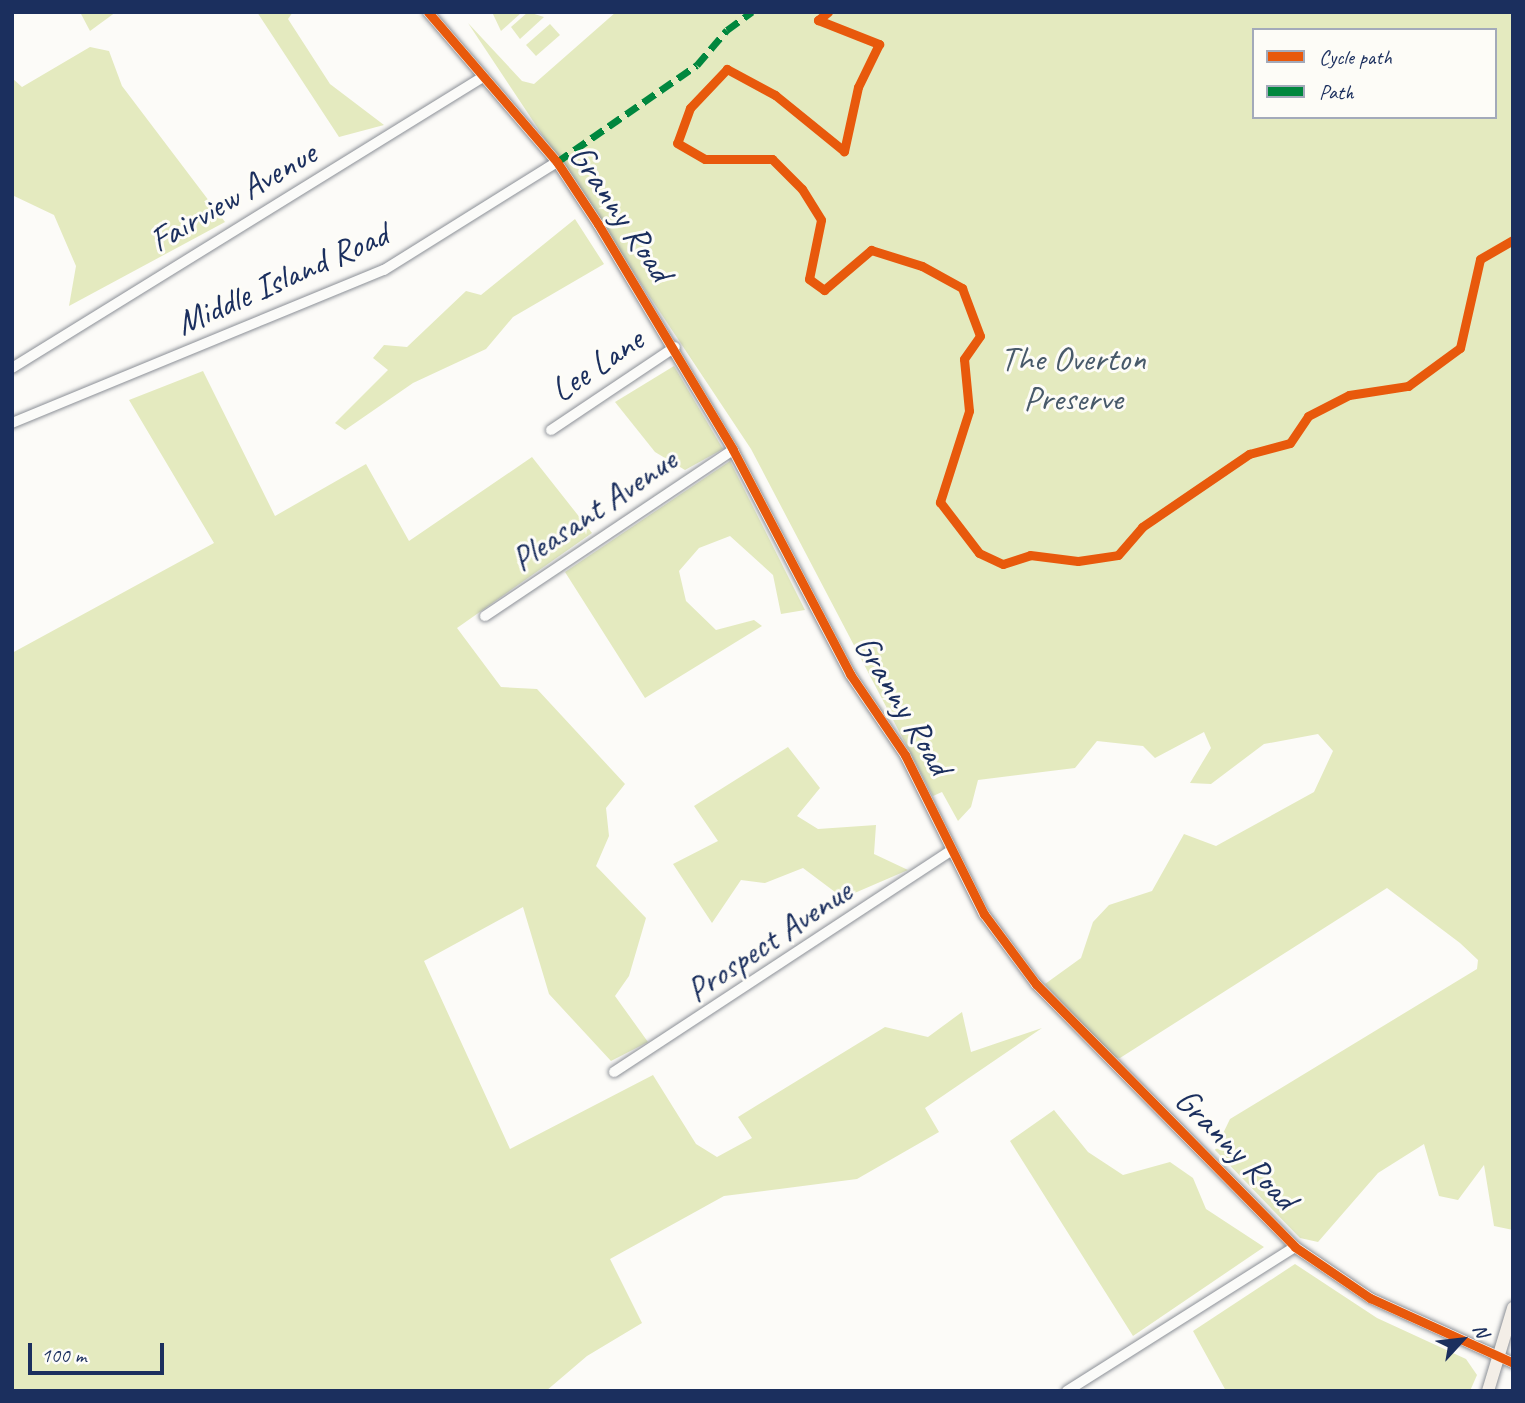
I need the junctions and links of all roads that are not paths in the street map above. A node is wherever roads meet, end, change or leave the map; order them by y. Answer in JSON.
{"nodes":[{"id":1,"x":428,"y":12,"type":"edge"},
{"id":2,"x":483,"y":77,"type":"junction"},
{"id":3,"x":557,"y":162,"type":"junction"},
{"id":4,"x":675,"y":347,"type":"junction"},
{"id":5,"x":12,"y":368,"type":"edge"},
{"id":6,"x":14,"y":419,"type":"edge"},
{"id":7,"x":551,"y":430,"type":"dead end"},
{"id":8,"x":733,"y":450,"type":"junction"},
{"id":9,"x":485,"y":616,"type":"dead end"},
{"id":10,"x":951,"y":851,"type":"junction"},
{"id":11,"x":614,"y":1072,"type":"dead end"},
{"id":12,"x":1295,"y":1247,"type":"junction"},
{"id":13,"x":1513,"y":1308,"type":"edge"},
{"id":14,"x":1498,"y":1353,"type":"junction"},
{"id":15,"x":1513,"y":1363,"type":"edge"},
{"id":16,"x":1068,"y":1391,"type":"edge"},
{"id":17,"x":1488,"y":1391,"type":"edge"}],
"edges":[{"from":1,"to":2,"type":"street","name":"Granny Road"},
{"from":2,"to":3,"type":"street","name":"Granny Road"},
{"from":2,"to":5,"type":"street","name":"Fairview Avenue"},
{"from":3,"to":4,"type":"street","name":"Granny Road"},
{"from":3,"to":6,"type":"street","name":"Middle Island Road"},
{"from":4,"to":7,"type":"street","name":"Lee Lane"},
{"from":4,"to":8,"type":"street","name":"Granny Road"},
{"from":8,"to":9,"type":"street","name":"Pleasant Avenue"},
{"from":8,"to":10,"type":"street","name":"Granny Road"},
{"from":10,"to":11,"type":"street","name":"Prospect Avenue"},
{"from":10,"to":12,"type":"street","name":"Granny Road"},
{"from":12,"to":14,"type":"street","name":"Granny Road"},
{"from":12,"to":16,"type":"street"},
{"from":13,"to":14,"type":"main road"},
{"from":14,"to":15,"type":"street","name":"Granny Road"},
{"from":14,"to":17,"type":"main road"}]}
